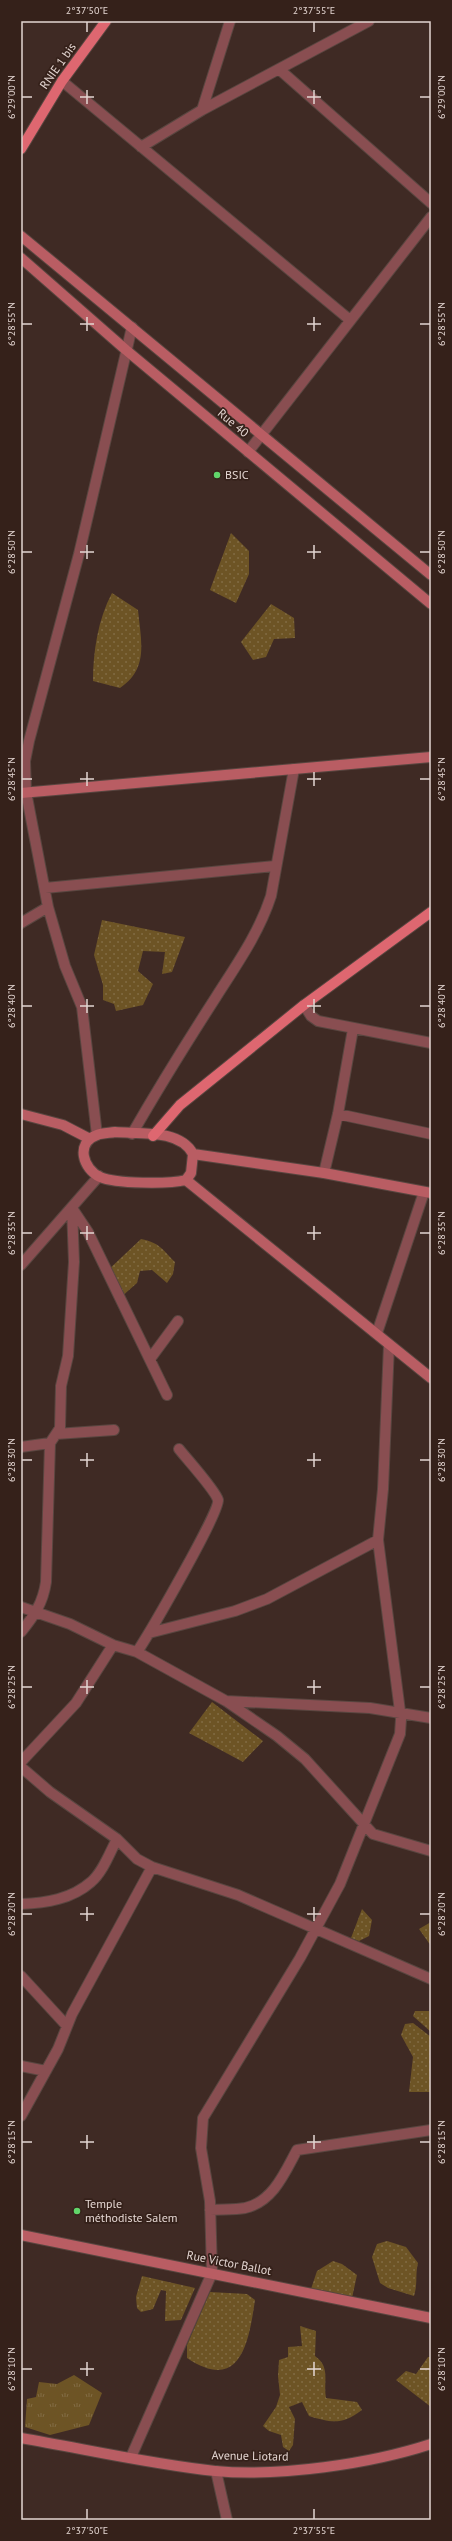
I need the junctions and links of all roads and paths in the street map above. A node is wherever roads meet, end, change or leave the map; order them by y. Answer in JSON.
{"nodes":[{"id":1,"x":106,"y":21,"type":"edge"},
{"id":2,"x":230,"y":21,"type":"edge"},
{"id":3,"x":369,"y":21,"type":"edge"},
{"id":4,"x":280,"y":70,"type":"junction"},
{"id":5,"x":62,"y":81,"type":"junction"},
{"id":6,"x":202,"y":110,"type":"junction"},
{"id":7,"x":141,"y":147,"type":"junction"},
{"id":8,"x":21,"y":149,"type":"edge"},
{"id":9,"x":431,"y":203,"type":"edge"},
{"id":10,"x":431,"y":216,"type":"edge"},
{"id":11,"x":21,"y":236,"type":"edge"},
{"id":12,"x":21,"y":258,"type":"edge"},
{"id":13,"x":350,"y":320,"type":"junction"},
{"id":14,"x":132,"y":327,"type":"junction"},
{"id":15,"x":126,"y":350,"type":"junction"},
{"id":16,"x":260,"y":436,"type":"junction"},
{"id":17,"x":248,"y":452,"type":"junction"},
{"id":18,"x":431,"y":575,"type":"edge"},
{"id":19,"x":431,"y":604,"type":"edge"},
{"id":20,"x":431,"y":758,"type":"edge"},
{"id":21,"x":294,"y":769,"type":"junction"},
{"id":22,"x":23,"y":793,"type":"edge"},
{"id":23,"x":275,"y":866,"type":"junction"},
{"id":24,"x":45,"y":888,"type":"junction"},
{"id":25,"x":48,"y":907,"type":"junction"},
{"id":26,"x":431,"y":912,"type":"edge"},
{"id":27,"x":21,"y":923,"type":"edge"},
{"id":28,"x":304,"y":1005,"type":"junction"},
{"id":29,"x":353,"y":1029,"type":"junction"},
{"id":30,"x":431,"y":1043,"type":"edge"},
{"id":31,"x":21,"y":1114,"type":"edge"},
{"id":32,"x":338,"y":1114,"type":"junction"},
{"id":33,"x":132,"y":1134,"type":"junction"},
{"id":34,"x":431,"y":1134,"type":"edge"},
{"id":35,"x":152,"y":1136,"type":"junction"},
{"id":36,"x":94,"y":1137,"type":"junction"},
{"id":37,"x":193,"y":1154,"type":"junction"},
{"id":38,"x":324,"y":1173,"type":"junction"},
{"id":39,"x":99,"y":1176,"type":"junction"},
{"id":40,"x":186,"y":1180,"type":"junction"},
{"id":41,"x":428,"y":1192,"type":"edge"},
{"id":42,"x":72,"y":1208,"type":"junction"},
{"id":43,"x":23,"y":1259,"type":"edge"},
{"id":44,"x":178,"y":1322,"type":"dead end"},
{"id":45,"x":377,"y":1333,"type":"junction"},
{"id":46,"x":389,"y":1345,"type":"junction"},
{"id":47,"x":150,"y":1359,"type":"junction"},
{"id":48,"x":431,"y":1378,"type":"edge"},
{"id":49,"x":167,"y":1395,"type":"dead end"},
{"id":50,"x":114,"y":1430,"type":"dead end"},
{"id":51,"x":56,"y":1434,"type":"junction"},
{"id":52,"x":50,"y":1444,"type":"junction"},
{"id":53,"x":21,"y":1447,"type":"edge"},
{"id":54,"x":179,"y":1449,"type":"dead end"},
{"id":55,"x":378,"y":1540,"type":"junction"},
{"id":56,"x":21,"y":1607,"type":"edge"},
{"id":57,"x":37,"y":1612,"type":"junction"},
{"id":58,"x":21,"y":1632,"type":"edge"},
{"id":59,"x":149,"y":1633,"type":"junction"},
{"id":60,"x":113,"y":1645,"type":"junction"},
{"id":61,"x":137,"y":1652,"type":"junction"},
{"id":62,"x":226,"y":1701,"type":"junction"},
{"id":63,"x":399,"y":1712,"type":"junction"},
{"id":64,"x":431,"y":1718,"type":"edge"},
{"id":65,"x":21,"y":1762,"type":"edge"},
{"id":66,"x":21,"y":1767,"type":"edge"},
{"id":67,"x":364,"y":1824,"type":"junction"},
{"id":68,"x":117,"y":1839,"type":"junction"},
{"id":69,"x":431,"y":1851,"type":"edge"},
{"id":70,"x":152,"y":1867,"type":"junction"},
{"id":71,"x":21,"y":1904,"type":"edge"},
{"id":72,"x":314,"y":1930,"type":"junction"},
{"id":73,"x":21,"y":1976,"type":"edge"},
{"id":74,"x":431,"y":1979,"type":"edge"},
{"id":75,"x":67,"y":2026,"type":"junction"},
{"id":76,"x":21,"y":2066,"type":"edge"},
{"id":77,"x":46,"y":2071,"type":"junction"},
{"id":78,"x":21,"y":2116,"type":"edge"},
{"id":79,"x":431,"y":2130,"type":"edge"},
{"id":80,"x":210,"y":2210,"type":"junction"},
{"id":81,"x":21,"y":2235,"type":"edge"},
{"id":82,"x":212,"y":2273,"type":"junction"},
{"id":83,"x":431,"y":2318,"type":"edge"},
{"id":84,"x":21,"y":2438,"type":"edge"},
{"id":85,"x":431,"y":2444,"type":"edge"},
{"id":86,"x":131,"y":2457,"type":"junction"},
{"id":87,"x":216,"y":2471,"type":"junction"},
{"id":88,"x":227,"y":2520,"type":"edge"}],
"edges":[{"from":1,"to":5,"type":"main road","name":"RNIE 1 bis"},
{"from":2,"to":6,"type":"street"},
{"from":3,"to":4,"type":"street"},
{"from":4,"to":6,"type":"street"},
{"from":4,"to":9,"type":"street"},
{"from":5,"to":7,"type":"street"},
{"from":5,"to":8,"type":"main road","name":"RNIE 1 bis"},
{"from":6,"to":7,"type":"street"},
{"from":7,"to":13,"type":"street"},
{"from":10,"to":13,"type":"street"},
{"from":11,"to":14,"type":"main road","name":"Rue 40"},
{"from":12,"to":15,"type":"main road","name":"Rue 40"},
{"from":13,"to":16,"type":"street"},
{"from":14,"to":15,"type":"street"},
{"from":14,"to":16,"type":"main road","name":"Rue 40"},
{"from":15,"to":17,"type":"main road","name":"Rue 40"},
{"from":15,"to":22,"type":"street"},
{"from":16,"to":17,"type":"street"},
{"from":16,"to":18,"type":"main road","name":"Rue 40"},
{"from":17,"to":19,"type":"main road","name":"Rue 40"},
{"from":20,"to":21,"type":"main road"},
{"from":21,"to":22,"type":"main road"},
{"from":21,"to":23,"type":"street"},
{"from":22,"to":24,"type":"street"},
{"from":23,"to":24,"type":"street"},
{"from":23,"to":33,"type":"street"},
{"from":24,"to":25,"type":"street"},
{"from":25,"to":27,"type":"street"},
{"from":25,"to":36,"type":"street"},
{"from":26,"to":28,"type":"main road"},
{"from":28,"to":29,"type":"street"},
{"from":28,"to":35,"type":"main road"},
{"from":29,"to":30,"type":"street"},
{"from":29,"to":32,"type":"street"},
{"from":31,"to":36,"type":"main road"},
{"from":32,"to":34,"type":"street"},
{"from":32,"to":38,"type":"street"},
{"from":33,"to":35,"type":"main road"},
{"from":33,"to":36,"type":"main road"},
{"from":35,"to":37,"type":"main road"},
{"from":36,"to":39,"type":"main road"},
{"from":37,"to":38,"type":"main road"},
{"from":37,"to":40,"type":"main road"},
{"from":38,"to":41,"type":"main road"},
{"from":39,"to":40,"type":"main road"},
{"from":39,"to":42,"type":"street"},
{"from":40,"to":45,"type":"main road"},
{"from":41,"to":45,"type":"street"},
{"from":42,"to":43,"type":"street"},
{"from":42,"to":47,"type":"street"},
{"from":42,"to":51,"type":"street"},
{"from":44,"to":47,"type":"street"},
{"from":45,"to":46,"type":"main road"},
{"from":46,"to":48,"type":"main road"},
{"from":46,"to":55,"type":"street"},
{"from":47,"to":49,"type":"street"},
{"from":50,"to":51,"type":"street"},
{"from":51,"to":52,"type":"street"},
{"from":52,"to":53,"type":"street"},
{"from":52,"to":57,"type":"street"},
{"from":54,"to":59,"type":"street"},
{"from":55,"to":59,"type":"street"},
{"from":55,"to":63,"type":"street"},
{"from":56,"to":57,"type":"street"},
{"from":57,"to":58,"type":"street"},
{"from":57,"to":60,"type":"street"},
{"from":59,"to":61,"type":"street"},
{"from":60,"to":61,"type":"street"},
{"from":60,"to":65,"type":"street"},
{"from":61,"to":62,"type":"street"},
{"from":62,"to":63,"type":"street"},
{"from":62,"to":67,"type":"street"},
{"from":63,"to":64,"type":"street"},
{"from":63,"to":67,"type":"street"},
{"from":66,"to":68,"type":"street"},
{"from":67,"to":69,"type":"street"},
{"from":67,"to":72,"type":"street"},
{"from":68,"to":70,"type":"street"},
{"from":68,"to":71,"type":"street"},
{"from":70,"to":72,"type":"street"},
{"from":70,"to":75,"type":"street"},
{"from":72,"to":74,"type":"street"},
{"from":72,"to":80,"type":"street"},
{"from":73,"to":75,"type":"street"},
{"from":75,"to":77,"type":"street"},
{"from":76,"to":77,"type":"street"},
{"from":77,"to":78,"type":"street"},
{"from":79,"to":80,"type":"street"},
{"from":80,"to":82,"type":"street"},
{"from":81,"to":82,"type":"main road","name":"Rue Victor Ballot"},
{"from":82,"to":83,"type":"main road","name":"Rue Victor Ballot"},
{"from":82,"to":86,"type":"street"},
{"from":84,"to":86,"type":"main road","name":"Avenue Liotard"},
{"from":85,"to":87,"type":"main road","name":"Avenue Liotard"},
{"from":86,"to":87,"type":"main road","name":"Avenue Liotard"},
{"from":87,"to":88,"type":"street"}]}
